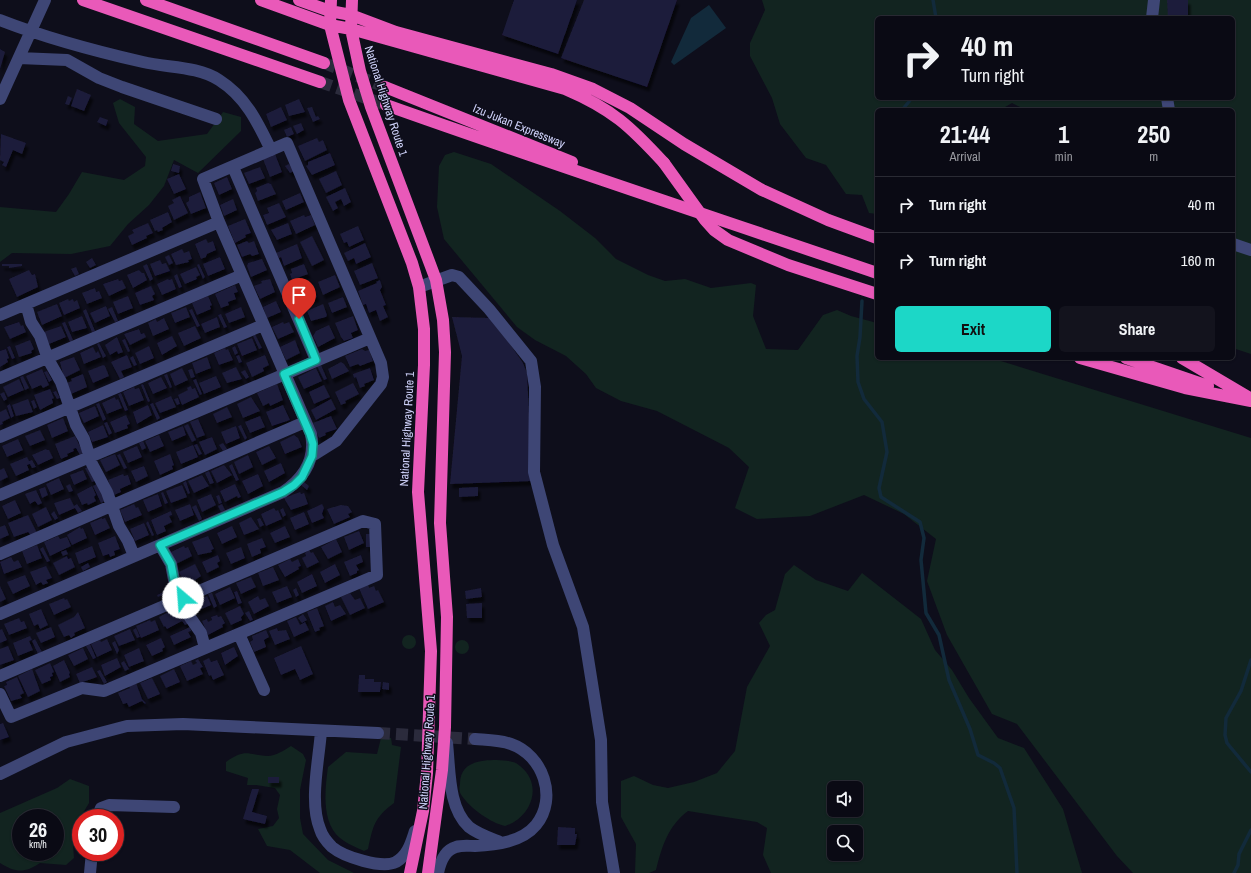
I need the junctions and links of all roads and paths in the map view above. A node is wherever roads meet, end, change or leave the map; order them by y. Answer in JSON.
{"nodes":[{"id":1,"x":45,"y":0,"type":"edge"},
{"id":2,"x":83,"y":0,"type":"edge"},
{"id":3,"x":146,"y":0,"type":"edge"},
{"id":4,"x":261,"y":0,"type":"edge"},
{"id":5,"x":299,"y":0,"type":"edge"},
{"id":6,"x":352,"y":0,"type":"edge"},
{"id":7,"x":1154,"y":0,"type":"edge"},
{"id":8,"x":330,"y":5,"type":"edge"},
{"id":9,"x":351,"y":16,"type":"junction"},
{"id":10,"x":1152,"y":16,"type":"edge"},
{"id":11,"x":0,"y":20,"type":"edge"},
{"id":12,"x":34,"y":25,"type":"junction"},
{"id":13,"x":330,"y":25,"type":"junction"},
{"id":14,"x":351,"y":29,"type":"junction"},
{"id":15,"x":19,"y":58,"type":"junction"},
{"id":16,"x":324,"y":63,"type":"tunnel mouth"},
{"id":17,"x":320,"y":82,"type":"tunnel mouth"},
{"id":18,"x":385,"y":87,"type":"tunnel mouth"},
{"id":19,"x":0,"y":99,"type":"edge"},
{"id":20,"x":386,"y":105,"type":"tunnel mouth"},
{"id":21,"x":216,"y":119,"type":"dead end"},
{"id":22,"x":271,"y":150,"type":"junction"},
{"id":23,"x":233,"y":167,"type":"junction"},
{"id":24,"x":641,"y":192,"type":"junction"},
{"id":25,"x":219,"y":222,"type":"junction"},
{"id":26,"x":875,"y":237,"type":"edge"},
{"id":27,"x":1235,"y":245,"type":"edge"},
{"id":28,"x":1251,"y":250,"type":"edge"},
{"id":29,"x":875,"y":272,"type":"edge"},
{"id":30,"x":242,"y":275,"type":"junction"},
{"id":31,"x":436,"y":280,"type":"junction"},
{"id":32,"x":419,"y":287,"type":"junction"},
{"id":33,"x":875,"y":293,"type":"edge"},
{"id":34,"x":26,"y":304,"type":"junction"},
{"id":35,"x":0,"y":315,"type":"edge"},
{"id":36,"x":263,"y":325,"type":"junction"},
{"id":37,"x":370,"y":338,"type":"junction"},
{"id":38,"x":48,"y":359,"type":"junction"},
{"id":39,"x":316,"y":360,"type":"junction"},
{"id":40,"x":1087,"y":360,"type":"edge"},
{"id":41,"x":1132,"y":360,"type":"edge"},
{"id":42,"x":1185,"y":360,"type":"edge"},
{"id":43,"x":284,"y":374,"type":"junction"},
{"id":44,"x":0,"y":378,"type":"edge"},
{"id":45,"x":1251,"y":400,"type":"edge"},
{"id":46,"x":69,"y":407,"type":"junction"},
{"id":47,"x":305,"y":422,"type":"junction"},
{"id":48,"x":0,"y":437,"type":"edge"},
{"id":49,"x":91,"y":456,"type":"junction"},
{"id":50,"x":312,"y":456,"type":"junction"},
{"id":51,"x":0,"y":495,"type":"edge"},
{"id":52,"x":111,"y":506,"type":"junction"},
{"id":53,"x":160,"y":545,"type":"junction"},
{"id":54,"x":0,"y":554,"type":"edge"},
{"id":55,"x":134,"y":556,"type":"junction"},
{"id":56,"x":183,"y":598,"type":"junction"},
{"id":57,"x":0,"y":614,"type":"edge"},
{"id":58,"x":239,"y":634,"type":"junction"},
{"id":59,"x":205,"y":648,"type":"junction"},
{"id":60,"x":0,"y":676,"type":"edge"},
{"id":61,"x":264,"y":690,"type":"dead end"},
{"id":62,"x":0,"y":694,"type":"edge"},
{"id":63,"x":445,"y":727,"type":"junction"},
{"id":64,"x":321,"y":732,"type":"junction"},
{"id":65,"x":378,"y":733,"type":"tunnel mouth"},
{"id":66,"x":475,"y":739,"type":"tunnel mouth"},
{"id":67,"x":0,"y":774,"type":"edge"},
{"id":68,"x":174,"y":807,"type":"dead end"},
{"id":69,"x":101,"y":809,"type":"edge"},
{"id":70,"x":423,"y":811,"type":"junction"},
{"id":71,"x":501,"y":842,"type":"junction"},
{"id":72,"x":91,"y":861,"type":"edge"},
{"id":73,"x":377,"y":863,"type":"junction"},
{"id":74,"x":90,"y":873,"type":"edge"},
{"id":75,"x":387,"y":873,"type":"edge"},
{"id":76,"x":410,"y":873,"type":"edge"},
{"id":77,"x":428,"y":873,"type":"edge"},
{"id":78,"x":438,"y":873,"type":"edge"},
{"id":79,"x":614,"y":873,"type":"edge"}],
"edges":[{"from":1,"to":12,"type":"street"},
{"from":2,"to":17,"type":"highway"},
{"from":3,"to":16,"type":"highway"},
{"from":4,"to":13,"type":"highway"},
{"from":5,"to":8,"type":"highway"},
{"from":6,"to":9,"type":"highway","name":"National Highway Route 1"},
{"from":7,"to":10,"type":"street"},
{"from":8,"to":9,"type":"highway"},
{"from":8,"to":13,"type":"highway","name":"National Highway Route 1"},
{"from":9,"to":14,"type":"highway","name":"National Highway Route 1"},
{"from":9,"to":26,"type":"highway"},
{"from":11,"to":12,"type":"street"},
{"from":12,"to":15,"type":"street"},
{"from":12,"to":22,"type":"street"},
{"from":13,"to":14,"type":"highway"},
{"from":13,"to":32,"type":"highway","name":"National Highway Route 1"},
{"from":14,"to":31,"type":"highway","name":"National Highway Route 1"},
{"from":14,"to":33,"type":"highway","bridge":true},
{"from":15,"to":19,"type":"street"},
{"from":15,"to":21,"type":"street"},
{"from":18,"to":24,"type":"highway","name":"Izu Jukan Expressway"},
{"from":20,"to":24,"type":"highway","name":"Izu Jukan Expressway"},
{"from":22,"to":23,"type":"street"},
{"from":22,"to":37,"type":"street"},
{"from":23,"to":25,"type":"street"},
{"from":23,"to":39,"type":"street"},
{"from":24,"to":29,"type":"highway","name":"Izu Jukan Expressway"},
{"from":25,"to":30,"type":"street"},
{"from":25,"to":34,"type":"street"},
{"from":27,"to":28,"type":"street"},
{"from":30,"to":36,"type":"street"},
{"from":30,"to":38,"type":"street"},
{"from":31,"to":32,"type":"street"},
{"from":31,"to":63,"type":"highway","name":"National Highway Route 1"},
{"from":31,"to":79,"type":"street"},
{"from":32,"to":70,"type":"highway","name":"National Highway Route 1"},
{"from":34,"to":35,"type":"street"},
{"from":34,"to":38,"type":"street"},
{"from":36,"to":43,"type":"street"},
{"from":36,"to":46,"type":"street"},
{"from":37,"to":39,"type":"street"},
{"from":37,"to":50,"type":"street"},
{"from":38,"to":44,"type":"street"},
{"from":38,"to":46,"type":"street"},
{"from":39,"to":43,"type":"street"},
{"from":40,"to":45,"type":"highway"},
{"from":41,"to":45,"type":"highway"},
{"from":42,"to":45,"type":"highway"},
{"from":43,"to":47,"type":"street"},
{"from":43,"to":49,"type":"street"},
{"from":46,"to":48,"type":"street"},
{"from":46,"to":49,"type":"street"},
{"from":47,"to":50,"type":"street"},
{"from":47,"to":52,"type":"street"},
{"from":49,"to":51,"type":"street"},
{"from":49,"to":52,"type":"street"},
{"from":50,"to":53,"type":"street"},
{"from":52,"to":54,"type":"street"},
{"from":52,"to":55,"type":"street"},
{"from":53,"to":55,"type":"street"},
{"from":53,"to":56,"type":"street"},
{"from":55,"to":57,"type":"street"},
{"from":56,"to":58,"type":"street"},
{"from":56,"to":59,"type":"street"},
{"from":56,"to":60,"type":"street"},
{"from":58,"to":59,"type":"street"},
{"from":58,"to":61,"type":"street"},
{"from":59,"to":62,"type":"street"},
{"from":63,"to":71,"type":"street"},
{"from":63,"to":77,"type":"highway","name":"National Highway Route 1"},
{"from":64,"to":65,"type":"street"},
{"from":64,"to":67,"type":"street"},
{"from":64,"to":73,"type":"street"},
{"from":66,"to":71,"type":"street"},
{"from":68,"to":69,"type":"street"},
{"from":70,"to":73,"type":"street"},
{"from":70,"to":76,"type":"highway","name":"National Highway Route 1"},
{"from":71,"to":78,"type":"street"},
{"from":72,"to":74,"type":"street"},
{"from":73,"to":75,"type":"street"}]}
